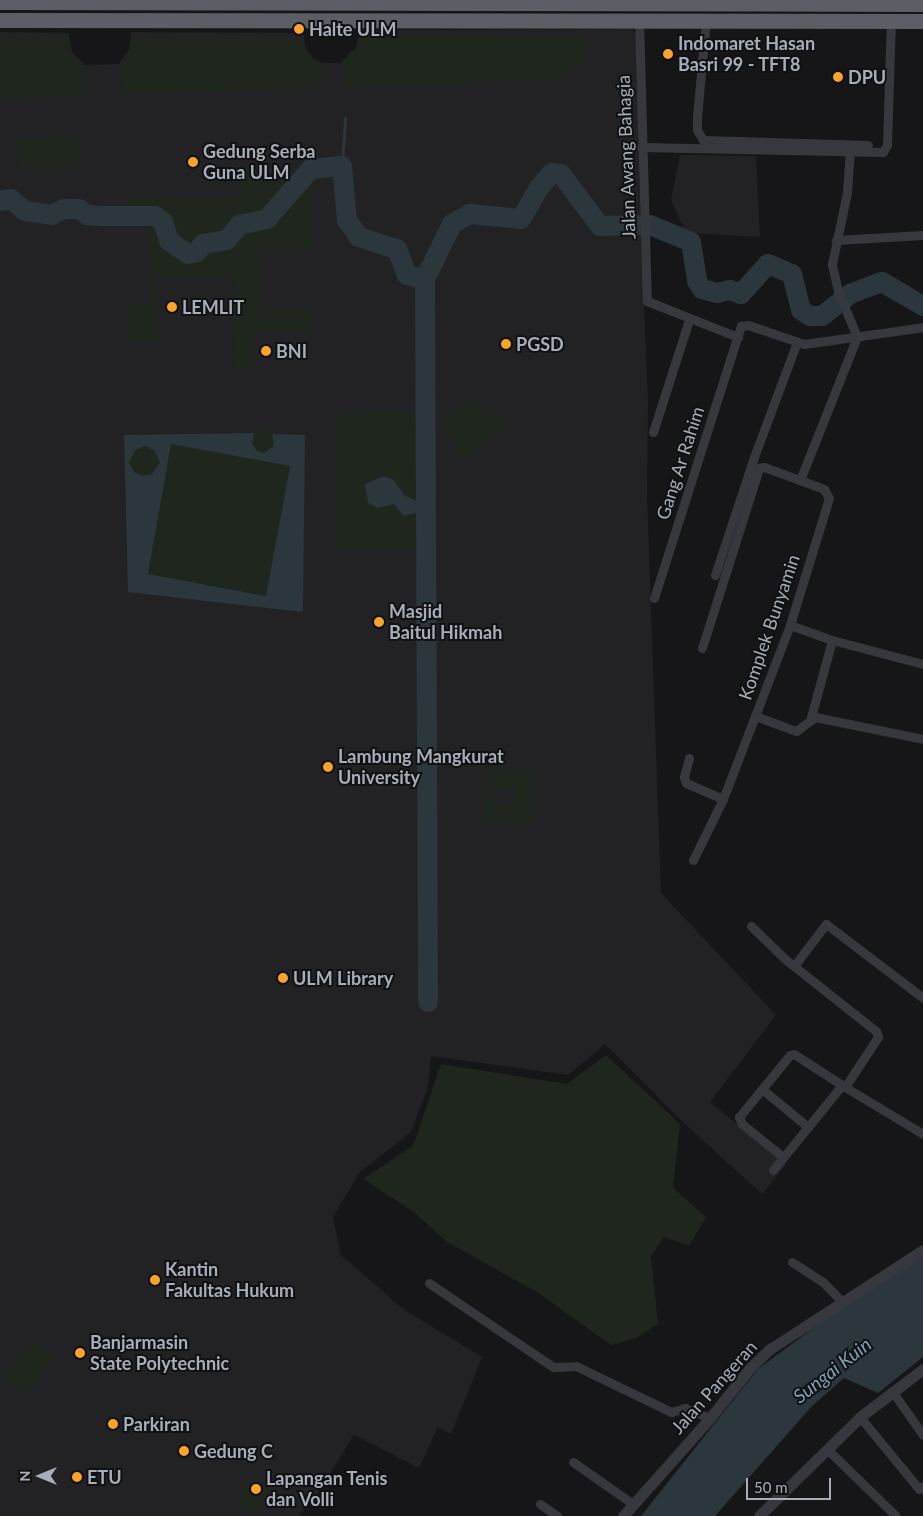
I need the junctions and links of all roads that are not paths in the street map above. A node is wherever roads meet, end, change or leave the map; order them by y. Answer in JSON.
{"nodes":[{"id":1,"x":219,"y":1,"type":"edge"},
{"id":2,"x":632,"y":1,"type":"edge"},
{"id":3,"x":0,"y":2,"type":"edge"},
{"id":4,"x":805,"y":3,"type":"junction"},
{"id":5,"x":923,"y":4,"type":"edge"},
{"id":6,"x":639,"y":19,"type":"junction"},
{"id":7,"x":0,"y":20,"type":"edge"},
{"id":8,"x":706,"y":20,"type":"junction"},
{"id":9,"x":803,"y":21,"type":"junction"},
{"id":10,"x":891,"y":21,"type":"junction"},
{"id":11,"x":923,"y":21,"type":"edge"},
{"id":12,"x":868,"y":145,"type":"dead end"},
{"id":13,"x":641,"y":147,"type":"junction"},
{"id":14,"x":850,"y":153,"type":"junction"},
{"id":15,"x":923,"y":235,"type":"edge"},
{"id":16,"x":836,"y":240,"type":"junction"},
{"id":17,"x":688,"y":320,"type":"junction"},
{"id":18,"x":923,"y":327,"type":"edge"},
{"id":19,"x":857,"y":336,"type":"junction"},
{"id":20,"x":738,"y":337,"type":"junction"},
{"id":21,"x":797,"y":342,"type":"junction"},
{"id":22,"x":652,"y":432,"type":"dead end"},
{"id":23,"x":800,"y":480,"type":"junction"},
{"id":24,"x":715,"y":575,"type":"dead end"},
{"id":25,"x":654,"y":598,"type":"dead end"},
{"id":26,"x":790,"y":625,"type":"junction"},
{"id":27,"x":832,"y":640,"type":"junction"},
{"id":28,"x":702,"y":648,"type":"dead end"},
{"id":29,"x":923,"y":664,"type":"edge"},
{"id":30,"x":755,"y":716,"type":"junction"},
{"id":31,"x":811,"y":717,"type":"junction"},
{"id":32,"x":923,"y":739,"type":"edge"},
{"id":33,"x":689,"y":758,"type":"dead end"},
{"id":34,"x":722,"y":799,"type":"junction"},
{"id":35,"x":693,"y":860,"type":"dead end"},
{"id":36,"x":751,"y":926,"type":"dead end"},
{"id":37,"x":794,"y":966,"type":"junction"},
{"id":38,"x":923,"y":998,"type":"edge"},
{"id":39,"x":844,"y":1086,"type":"junction"},
{"id":40,"x":762,"y":1089,"type":"junction"},
{"id":41,"x":808,"y":1127,"type":"junction"},
{"id":42,"x":923,"y":1134,"type":"edge"},
{"id":43,"x":782,"y":1157,"type":"junction"},
{"id":44,"x":772,"y":1170,"type":"dead end"},
{"id":45,"x":923,"y":1250,"type":"edge"},
{"id":46,"x":792,"y":1262,"type":"dead end"},
{"id":47,"x":429,"y":1283,"type":"dead end"},
{"id":48,"x":842,"y":1302,"type":"junction"},
{"id":49,"x":923,"y":1369,"type":"edge"},
{"id":50,"x":892,"y":1391,"type":"junction"},
{"id":51,"x":860,"y":1417,"type":"junction"},
{"id":52,"x":710,"y":1418,"type":"junction"},
{"id":53,"x":923,"y":1435,"type":"edge"},
{"id":54,"x":827,"y":1449,"type":"junction"},
{"id":55,"x":574,"y":1462,"type":"dead end"},
{"id":56,"x":923,"y":1486,"type":"edge"},
{"id":57,"x":540,"y":1504,"type":"dead end"},
{"id":58,"x":633,"y":1504,"type":"junction"},
{"id":59,"x":557,"y":1516,"type":"edge"},
{"id":60,"x":623,"y":1516,"type":"edge"},
{"id":61,"x":759,"y":1516,"type":"edge"},
{"id":62,"x":896,"y":1516,"type":"edge"}],
"edges":[{"from":1,"to":2,"type":"highway"},
{"from":1,"to":3,"type":"highway"},
{"from":2,"to":4,"type":"highway"},
{"from":4,"to":5,"type":"highway"},
{"from":4,"to":9,"type":"highway"},
{"from":6,"to":7,"type":"highway"},
{"from":6,"to":8,"type":"highway"},
{"from":6,"to":13,"type":"street","name":"Jalan Awang Bahagia"},
{"from":8,"to":9,"type":"highway"},
{"from":8,"to":12,"type":"street"},
{"from":9,"to":10,"type":"highway"},
{"from":10,"to":11,"type":"highway"},
{"from":10,"to":14,"type":"street"},
{"from":13,"to":14,"type":"street"},
{"from":13,"to":17,"type":"street","name":"Jalan Awang Bahagia"},
{"from":14,"to":16,"type":"street"},
{"from":15,"to":16,"type":"street"},
{"from":16,"to":19,"type":"street"},
{"from":17,"to":20,"type":"street"},
{"from":17,"to":22,"type":"street"},
{"from":18,"to":19,"type":"street"},
{"from":19,"to":21,"type":"street"},
{"from":19,"to":23,"type":"street"},
{"from":20,"to":21,"type":"street"},
{"from":20,"to":25,"type":"street","name":"Gang Ar Rahim"},
{"from":21,"to":24,"type":"street"},
{"from":23,"to":26,"type":"street","name":"Komplek Bunyamin"},
{"from":23,"to":28,"type":"street","name":"Komplek Bunyamin"},
{"from":26,"to":27,"type":"street"},
{"from":26,"to":30,"type":"street","name":"Komplek Bunyamin"},
{"from":27,"to":29,"type":"street"},
{"from":27,"to":31,"type":"street"},
{"from":30,"to":31,"type":"street","name":"Komplek Bunyamin"},
{"from":30,"to":34,"type":"street"},
{"from":31,"to":32,"type":"street"},
{"from":33,"to":34,"type":"street"},
{"from":34,"to":35,"type":"street"},
{"from":36,"to":37,"type":"street"},
{"from":37,"to":38,"type":"street"},
{"from":37,"to":39,"type":"street"},
{"from":39,"to":40,"type":"street"},
{"from":39,"to":41,"type":"street"},
{"from":39,"to":42,"type":"street"},
{"from":40,"to":41,"type":"street"},
{"from":40,"to":43,"type":"street"},
{"from":41,"to":43,"type":"street"},
{"from":43,"to":44,"type":"street"},
{"from":45,"to":48,"type":"street","name":"Jalan Pangeran"},
{"from":46,"to":48,"type":"street"},
{"from":47,"to":52,"type":"street"},
{"from":48,"to":52,"type":"street","name":"Jalan Pangeran"},
{"from":49,"to":50,"type":"street"},
{"from":50,"to":51,"type":"street"},
{"from":50,"to":53,"type":"street"},
{"from":51,"to":54,"type":"street"},
{"from":51,"to":56,"type":"street"},
{"from":52,"to":58,"type":"street","name":"Jalan Pangeran"},
{"from":54,"to":61,"type":"street"},
{"from":54,"to":62,"type":"street"},
{"from":55,"to":58,"type":"street"},
{"from":57,"to":59,"type":"street"},
{"from":58,"to":60,"type":"street","name":"Jalan Pangeran"}]}
